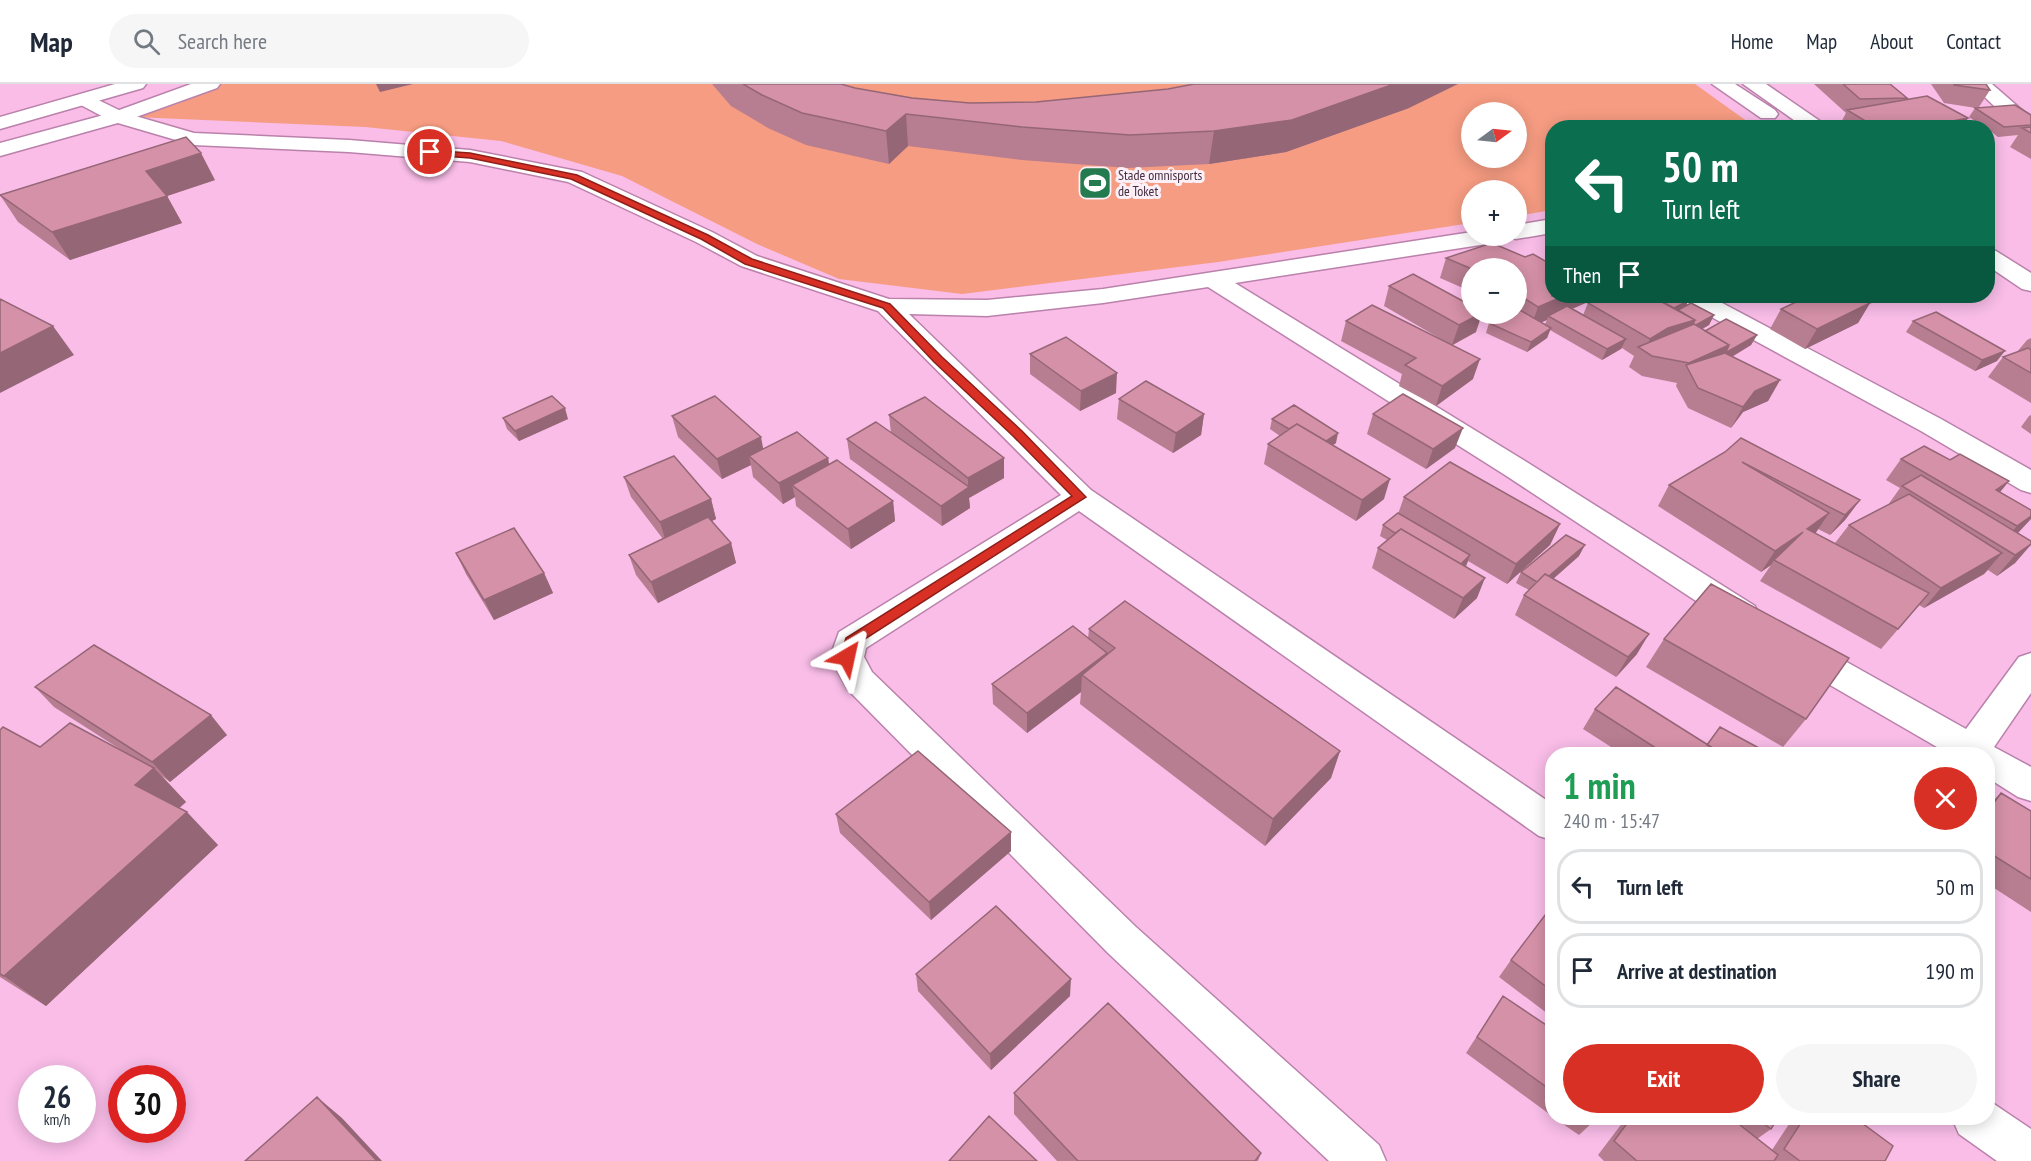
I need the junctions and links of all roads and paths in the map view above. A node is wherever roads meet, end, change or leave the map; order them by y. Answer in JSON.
{"nodes":[{"id":1,"x":136,"y":84,"type":"edge"},
{"id":2,"x":210,"y":84,"type":"edge"},
{"id":3,"x":1722,"y":84,"type":"edge"},
{"id":4,"x":1753,"y":84,"type":"edge"},
{"id":5,"x":1981,"y":84,"type":"edge"},
{"id":6,"x":86,"y":100,"type":"junction"},
{"id":7,"x":118,"y":117,"type":"junction"},
{"id":8,"x":1776,"y":120,"type":"edge"},
{"id":9,"x":1808,"y":120,"type":"edge"},
{"id":10,"x":0,"y":123,"type":"edge"},
{"id":11,"x":2031,"y":126,"type":"edge"},
{"id":12,"x":0,"y":150,"type":"edge"},
{"id":13,"x":1545,"y":227,"type":"edge"},
{"id":14,"x":1527,"y":230,"type":"edge"},
{"id":15,"x":1995,"y":238,"type":"edge"},
{"id":16,"x":1461,"y":241,"type":"edge"},
{"id":17,"x":2031,"y":260,"type":"edge"},
{"id":18,"x":1995,"y":261,"type":"edge"},
{"id":19,"x":1212,"y":279,"type":"junction"},
{"id":20,"x":2031,"y":284,"type":"edge"},
{"id":21,"x":1704,"y":303,"type":"edge"},
{"id":22,"x":887,"y":306,"type":"junction"},
{"id":23,"x":2031,"y":483,"type":"edge"},
{"id":24,"x":1080,"y":497,"type":"junction"},
{"id":25,"x":2031,"y":666,"type":"edge"},
{"id":26,"x":1963,"y":747,"type":"edge"},
{"id":27,"x":1982,"y":747,"type":"edge"},
{"id":28,"x":1995,"y":765,"type":"edge"},
{"id":29,"x":2031,"y":786,"type":"edge"},
{"id":30,"x":1545,"y":819,"type":"edge"},
{"id":31,"x":1985,"y":1125,"type":"edge"},
{"id":32,"x":2031,"y":1157,"type":"edge"},
{"id":33,"x":1363,"y":1161,"type":"edge"}],
"edges":[{"from":1,"to":6,"type":"street"},
{"from":2,"to":7,"type":"street"},
{"from":3,"to":8,"type":"street"},
{"from":4,"to":9,"type":"street"},
{"from":5,"to":11,"type":"street"},
{"from":6,"to":7,"type":"street"},
{"from":6,"to":10,"type":"street"},
{"from":7,"to":12,"type":"street"},
{"from":7,"to":22,"type":"street"},
{"from":13,"to":14,"type":"street"},
{"from":15,"to":17,"type":"street"},
{"from":16,"to":19,"type":"street"},
{"from":18,"to":20,"type":"street"},
{"from":19,"to":22,"type":"street"},
{"from":19,"to":26,"type":"street"},
{"from":21,"to":23,"type":"street"},
{"from":22,"to":24,"type":"street"},
{"from":24,"to":30,"type":"street"},
{"from":24,"to":33,"type":"street"},
{"from":25,"to":27,"type":"street"},
{"from":28,"to":29,"type":"street"},
{"from":31,"to":32,"type":"street"}]}
